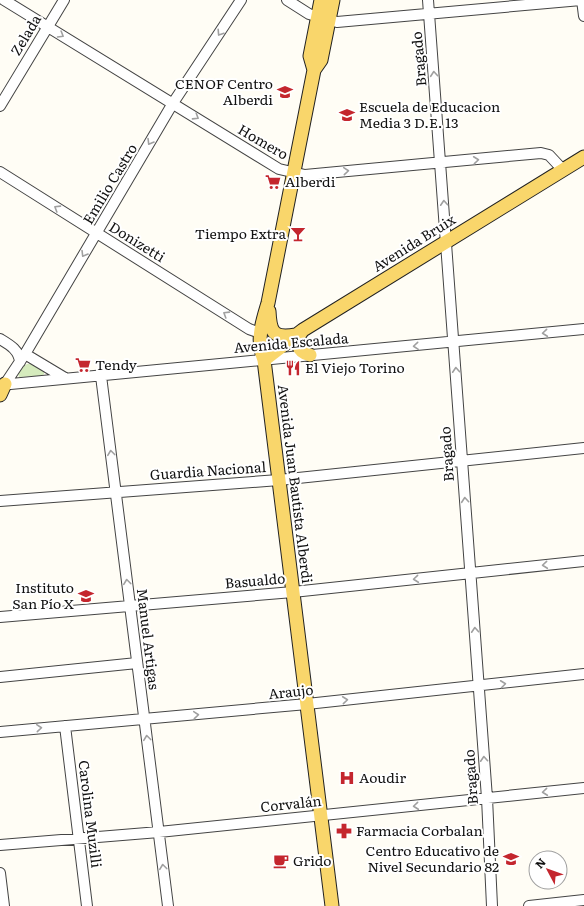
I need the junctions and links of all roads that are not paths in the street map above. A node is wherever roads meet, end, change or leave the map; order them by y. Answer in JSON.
{"nodes":[{"id":1,"x":4,"y":0,"type":"edge"},
{"id":2,"x":64,"y":0,"type":"edge"},
{"id":3,"x":241,"y":0,"type":"edge"},
{"id":4,"x":288,"y":0,"type":"edge"},
{"id":5,"x":321,"y":0,"type":"edge"},
{"id":6,"x":333,"y":0,"type":"edge"},
{"id":7,"x":428,"y":0,"type":"edge"},
{"id":8,"x":581,"y":0,"type":"edge"},
{"id":9,"x":429,"y":15,"type":"junction"},
{"id":10,"x":584,"y":16,"type":"edge"},
{"id":11,"x":323,"y":18,"type":"junction"},
{"id":12,"x":47,"y":27,"type":"junction"},
{"id":13,"x":173,"y":104,"type":"junction"},
{"id":14,"x":0,"y":106,"type":"edge"},
{"id":15,"x":584,"y":157,"type":"edge"},
{"id":16,"x":441,"y":163,"type":"junction"},
{"id":17,"x":563,"y":170,"type":"junction"},
{"id":18,"x":0,"y":172,"type":"edge"},
{"id":19,"x":294,"y":173,"type":"junction"},
{"id":20,"x":97,"y":233,"type":"junction"},
{"id":21,"x":446,"y":242,"type":"junction"},
{"id":22,"x":268,"y":303,"type":"junction"},
{"id":23,"x":584,"y":330,"type":"edge"},
{"id":24,"x":260,"y":333,"type":"junction"},
{"id":25,"x":299,"y":333,"type":"junction"},
{"id":26,"x":0,"y":339,"type":"edge"},
{"id":27,"x":454,"y":342,"type":"junction"},
{"id":28,"x":310,"y":356,"type":"junction"},
{"id":29,"x":22,"y":358,"type":"junction"},
{"id":30,"x":264,"y":360,"type":"junction"},
{"id":31,"x":101,"y":376,"type":"junction"},
{"id":32,"x":65,"y":378,"type":"junction"},
{"id":33,"x":2,"y":388,"type":"edge"},
{"id":34,"x":584,"y":448,"type":"edge"},
{"id":35,"x":461,"y":460,"type":"junction"},
{"id":36,"x":279,"y":480,"type":"junction"},
{"id":37,"x":116,"y":492,"type":"junction"},
{"id":38,"x":0,"y":501,"type":"edge"},
{"id":39,"x":584,"y":561,"type":"edge"},
{"id":40,"x":471,"y":573,"type":"junction"},
{"id":41,"x":293,"y":592,"type":"junction"},
{"id":42,"x":130,"y":606,"type":"junction"},
{"id":43,"x":0,"y":617,"type":"edge"},
{"id":44,"x":137,"y":663,"type":"junction"},
{"id":45,"x":584,"y":674,"type":"edge"},
{"id":46,"x":0,"y":677,"type":"edge"},
{"id":47,"x":479,"y":686,"type":"junction"},
{"id":48,"x":307,"y":704,"type":"junction"},
{"id":49,"x":144,"y":720,"type":"junction"},
{"id":50,"x":65,"y":726,"type":"junction"},
{"id":51,"x":0,"y":732,"type":"edge"},
{"id":52,"x":584,"y":788,"type":"edge"},
{"id":53,"x":487,"y":798,"type":"junction"},
{"id":54,"x":321,"y":815,"type":"junction"},
{"id":55,"x":158,"y":832,"type":"junction"},
{"id":56,"x":79,"y":838,"type":"junction"},
{"id":57,"x":0,"y":846,"type":"edge"},
{"id":58,"x":0,"y":873,"type":"edge"},
{"id":59,"x":584,"y":900,"type":"edge"},
{"id":60,"x":560,"y":904,"type":"edge"},
{"id":61,"x":4,"y":906,"type":"edge"},
{"id":62,"x":88,"y":906,"type":"edge"},
{"id":63,"x":168,"y":906,"type":"edge"},
{"id":64,"x":332,"y":906,"type":"edge"},
{"id":65,"x":492,"y":906,"type":"edge"},
{"id":66,"x":529,"y":906,"type":"edge"}],
"edges":[{"from":1,"to":12,"type":"street","name":"Homero"},
{"from":2,"to":12,"type":"street","name":"Zelada"},
{"from":3,"to":13,"type":"street","name":"Emilio Castro","one_way":true},
{"from":4,"to":11,"type":"street"},
{"from":5,"to":11,"type":"main road","name":"Avenida Juan Bautista Alberdi"},
{"from":6,"to":11,"type":"main road","name":"Avenida Juan Bautista Alberdi"},
{"from":7,"to":9,"type":"street","name":"Bragado"},
{"from":8,"to":9,"type":"street"},
{"from":8,"to":10,"type":"street"},
{"from":9,"to":11,"type":"street"},
{"from":16,"to":9,"type":"street","name":"Bragado","one_way":true},
{"from":11,"to":19,"type":"main road","name":"Avenida Juan Bautista Alberdi"},
{"from":12,"to":13,"type":"street","name":"Homero","one_way":true},
{"from":12,"to":14,"type":"street","name":"Zelada"},
{"from":13,"to":19,"type":"street","name":"Homero","one_way":true},
{"from":13,"to":20,"type":"street","name":"Emilio Castro","one_way":true},
{"from":15,"to":17,"type":"main road","name":"Avenida Bruix"},
{"from":16,"to":17,"type":"street","name":"Homero","one_way":true},
{"from":19,"to":16,"type":"street","name":"Homero","one_way":true},
{"from":21,"to":16,"type":"street","name":"Bragado","one_way":true},
{"from":17,"to":21,"type":"main road","name":"Avenida Bruix"},
{"from":20,"to":18,"type":"street","name":"Donizetti","one_way":true},
{"from":19,"to":22,"type":"main road","name":"Avenida Juan Bautista Alberdi"},
{"from":24,"to":20,"type":"street","name":"Donizetti","one_way":true},
{"from":20,"to":29,"type":"street","name":"Emilio Castro","one_way":true},
{"from":21,"to":25,"type":"main road","name":"Avenida Bruix"},
{"from":21,"to":27,"type":"street","name":"Bragado"},
{"from":22,"to":24,"type":"main road","name":"Avenida Juan Bautista Alberdi"},
{"from":22,"to":25,"type":"main road"},
{"from":23,"to":27,"type":"street","name":"Avenida Escalada","one_way":true},
{"from":24,"to":30,"type":"main road","name":"Avenida Juan Bautista Alberdi"},
{"from":25,"to":28,"type":"main road"},
{"from":25,"to":30,"type":"main road","name":"Avenida Bruix"},
{"from":26,"to":29,"type":"street"},
{"from":27,"to":28,"type":"street","name":"Avenida Escalada","one_way":true},
{"from":35,"to":27,"type":"street","name":"Bragado","one_way":true},
{"from":28,"to":30,"type":"street","name":"Avenida Escalada"},
{"from":29,"to":32,"type":"street"},
{"from":29,"to":33,"type":"street","name":"Emilio Castro"},
{"from":30,"to":31,"type":"street","name":"Avenida Escalada"},
{"from":30,"to":36,"type":"main road","name":"Avenida Juan Bautista Alberdi"},
{"from":31,"to":32,"type":"street","name":"Avenida Escalada"},
{"from":37,"to":31,"type":"street","name":"Manuel Artigas","one_way":true},
{"from":32,"to":33,"type":"street","name":"Avenida Escalada"},
{"from":34,"to":35,"type":"street","name":"Guardia Nacional"},
{"from":35,"to":36,"type":"street","name":"Guardia Nacional"},
{"from":40,"to":35,"type":"street","name":"Bragado","one_way":true},
{"from":36,"to":37,"type":"street","name":"Guardia Nacional"},
{"from":36,"to":41,"type":"main road","name":"Avenida Juan Bautista Alberdi"},
{"from":37,"to":38,"type":"street","name":"Guardia Nacional"},
{"from":42,"to":37,"type":"street","name":"Manuel Artigas","one_way":true},
{"from":39,"to":40,"type":"street","name":"Basualdo","one_way":true},
{"from":40,"to":41,"type":"street","name":"Basualdo","one_way":true},
{"from":47,"to":40,"type":"street","name":"Bragado","one_way":true},
{"from":41,"to":42,"type":"street","name":"Basualdo"},
{"from":41,"to":48,"type":"main road","name":"Avenida Juan Bautista Alberdi"},
{"from":42,"to":43,"type":"street","name":"Basualdo"},
{"from":42,"to":44,"type":"street","name":"Manuel Artigas"},
{"from":44,"to":46,"type":"street"},
{"from":44,"to":49,"type":"street","name":"Manuel Artigas"},
{"from":47,"to":45,"type":"street","name":"Araujo","one_way":true},
{"from":48,"to":47,"type":"street","name":"Araujo","one_way":true},
{"from":53,"to":47,"type":"street","name":"Bragado","one_way":true},
{"from":49,"to":48,"type":"street","name":"Araujo","one_way":true},
{"from":48,"to":54,"type":"main road","name":"Avenida Juan Bautista Alberdi"},
{"from":49,"to":50,"type":"street","name":"Araujo"},
{"from":55,"to":49,"type":"street","name":"Manuel Artigas","one_way":true},
{"from":51,"to":50,"type":"street","name":"Araujo","one_way":true},
{"from":50,"to":56,"type":"street","name":"Carolina Muzilli"},
{"from":52,"to":53,"type":"street","name":"Corvalán","one_way":true},
{"from":53,"to":54,"type":"street","name":"Corvalán","one_way":true},
{"from":53,"to":65,"type":"street","name":"Bragado"},
{"from":54,"to":55,"type":"street","name":"Corvalán"},
{"from":54,"to":64,"type":"main road","name":"Avenida Juan Bautista Alberdi"},
{"from":55,"to":56,"type":"street","name":"Corvalán"},
{"from":63,"to":55,"type":"street","name":"Manuel Artigas","one_way":true},
{"from":56,"to":57,"type":"street","name":"Corvalán"},
{"from":56,"to":62,"type":"street","name":"Carolina Muzilli"},
{"from":58,"to":61,"type":"street"},
{"from":59,"to":60,"type":"street"},
{"from":60,"to":66,"type":"street"}]}
